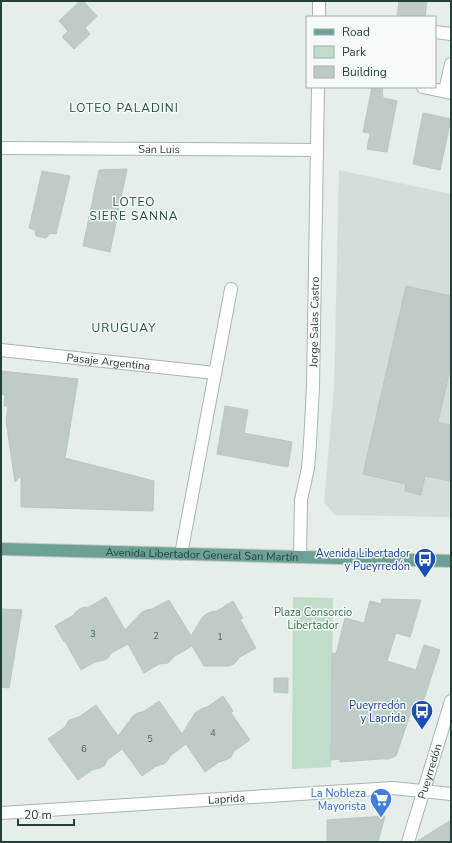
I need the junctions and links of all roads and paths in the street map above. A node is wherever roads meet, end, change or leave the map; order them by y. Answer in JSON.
{"nodes":[{"id":1,"x":319,"y":1,"type":"edge"},
{"id":2,"x":321,"y":16,"type":"edge"},
{"id":3,"x":436,"y":32,"type":"edge"},
{"id":4,"x":451,"y":34,"type":"edge"},
{"id":5,"x":451,"y":64,"type":"edge"},
{"id":6,"x":318,"y":88,"type":"edge"},
{"id":7,"x":428,"y":88,"type":"edge"},
{"id":8,"x":448,"y":92,"type":"edge"},
{"id":9,"x":1,"y":148,"type":"edge"},
{"id":10,"x":317,"y":150,"type":"junction"},
{"id":11,"x":231,"y":289,"type":"dead end"},
{"id":12,"x":1,"y":350,"type":"edge"},
{"id":13,"x":215,"y":373,"type":"junction"},
{"id":14,"x":1,"y":549,"type":"edge"},
{"id":15,"x":181,"y":554,"type":"junction"},
{"id":16,"x":300,"y":557,"type":"junction"},
{"id":17,"x":451,"y":560,"type":"edge"},
{"id":18,"x":451,"y":701,"type":"edge"},
{"id":19,"x":423,"y":791,"type":"junction"},
{"id":20,"x":451,"y":794,"type":"edge"},
{"id":21,"x":1,"y":813,"type":"edge"},
{"id":22,"x":408,"y":842,"type":"edge"}],
"edges":[{"from":1,"to":2,"type":"street"},
{"from":3,"to":4,"type":"street"},
{"from":5,"to":8,"type":"street"},
{"from":6,"to":10,"type":"street","name":"Jorge Salas Castro"},
{"from":7,"to":8,"type":"street"},
{"from":9,"to":10,"type":"street","name":"San Luis"},
{"from":10,"to":16,"type":"street","name":"Jorge Salas Castro"},
{"from":11,"to":13,"type":"street"},
{"from":12,"to":13,"type":"street","name":"Pasaje Argentina"},
{"from":13,"to":15,"type":"street"},
{"from":14,"to":15,"type":"main road","name":"Avenida Libertador General San Martín"},
{"from":15,"to":16,"type":"main road","name":"Avenida Libertador General San Martín"},
{"from":16,"to":17,"type":"main road","name":"Avenida Libertador General San Martín"},
{"from":18,"to":19,"type":"street","name":"Pueyrredón"},
{"from":19,"to":20,"type":"street","name":"Laprida"},
{"from":19,"to":21,"type":"street","name":"Laprida"},
{"from":19,"to":22,"type":"street","name":"Pueyrredón"}]}
